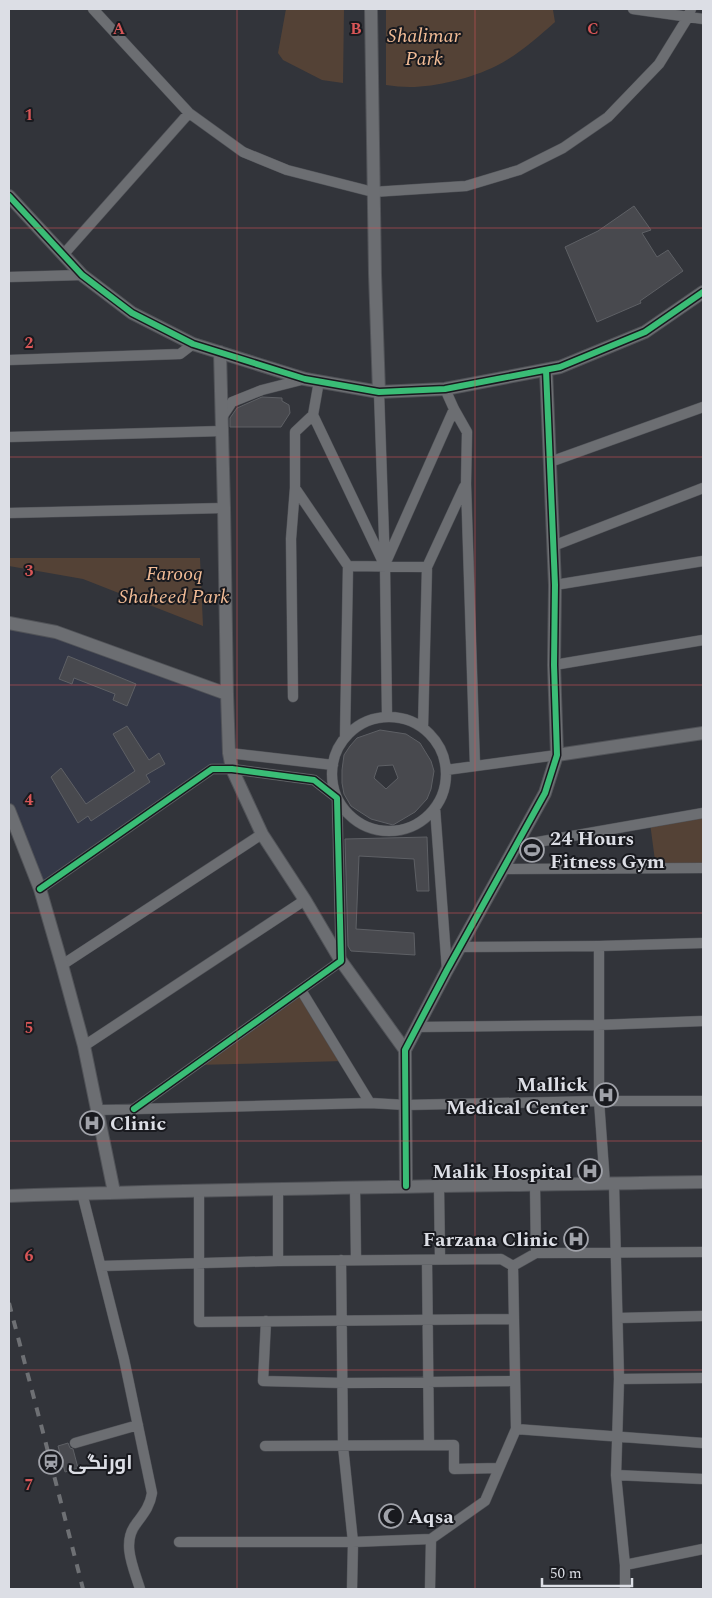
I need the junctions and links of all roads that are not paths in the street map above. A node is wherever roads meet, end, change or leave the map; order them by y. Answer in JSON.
{"nodes":[{"id":1,"x":93,"y":9,"type":"edge"},
{"id":2,"x":371,"y":9,"type":"edge"},
{"id":3,"x":633,"y":9,"type":"edge"},
{"id":4,"x":689,"y":13,"type":"edge"},
{"id":5,"x":703,"y":19,"type":"edge"},
{"id":6,"x":189,"y":113,"type":"junction"},
{"id":7,"x":373,"y":192,"type":"junction"},
{"id":8,"x":9,"y":196,"type":"edge"},
{"id":9,"x":63,"y":255,"type":"junction"},
{"id":10,"x":82,"y":275,"type":"junction"},
{"id":11,"x":9,"y":277,"type":"edge"},
{"id":12,"x":703,"y":292,"type":"edge"},
{"id":13,"x":193,"y":344,"type":"junction"},
{"id":14,"x":220,"y":352,"type":"junction"},
{"id":15,"x":9,"y":360,"type":"edge"},
{"id":16,"x":546,"y":370,"type":"junction"},
{"id":17,"x":305,"y":379,"type":"junction"},
{"id":18,"x":319,"y":382,"type":"junction"},
{"id":19,"x":445,"y":389,"type":"junction"},
{"id":20,"x":379,"y":392,"type":"junction"},
{"id":21,"x":703,"y":407,"type":"edge"},
{"id":22,"x":454,"y":409,"type":"junction"},
{"id":23,"x":313,"y":415,"type":"junction"},
{"id":24,"x":222,"y":417,"type":"junction"},
{"id":25,"x":222,"y":431,"type":"junction"},
{"id":26,"x":9,"y":437,"type":"edge"},
{"id":27,"x":550,"y":462,"type":"junction"},
{"id":28,"x":466,"y":484,"type":"junction"},
{"id":29,"x":295,"y":488,"type":"junction"},
{"id":30,"x":703,"y":488,"type":"edge"},
{"id":31,"x":224,"y":508,"type":"junction"},
{"id":32,"x":9,"y":513,"type":"edge"},
{"id":33,"x":553,"y":546,"type":"junction"},
{"id":34,"x":703,"y":561,"type":"edge"},
{"id":35,"x":348,"y":566,"type":"junction"},
{"id":36,"x":385,"y":566,"type":"junction"},
{"id":37,"x":427,"y":567,"type":"junction"},
{"id":38,"x":555,"y":585,"type":"junction"},
{"id":39,"x":9,"y":623,"type":"edge"},
{"id":40,"x":703,"y":640,"type":"edge"},
{"id":41,"x":554,"y":665,"type":"junction"},
{"id":42,"x":228,"y":694,"type":"junction"},
{"id":43,"x":293,"y":697,"type":"dead end"},
{"id":44,"x":387,"y":716,"type":"junction"},
{"id":45,"x":422,"y":728,"type":"junction"},
{"id":46,"x":703,"y":732,"type":"edge"},
{"id":47,"x":345,"y":737,"type":"junction"},
{"id":48,"x":229,"y":752,"type":"junction"},
{"id":49,"x":557,"y":755,"type":"junction"},
{"id":50,"x":333,"y":765,"type":"junction"},
{"id":51,"x":475,"y":766,"type":"junction"},
{"id":52,"x":232,"y":769,"type":"junction"},
{"id":53,"x":446,"y":770,"type":"junction"},
{"id":54,"x":336,"y":798,"type":"junction"},
{"id":55,"x":436,"y":808,"type":"junction"},
{"id":56,"x":9,"y":810,"type":"edge"},
{"id":57,"x":703,"y":813,"type":"edge"},
{"id":58,"x":262,"y":834,"type":"junction"},
{"id":59,"x":515,"y":846,"type":"junction"},
{"id":60,"x":703,"y":868,"type":"edge"},
{"id":61,"x":503,"y":869,"type":"junction"},
{"id":62,"x":40,"y":889,"type":"junction"},
{"id":63,"x":305,"y":900,"type":"junction"},
{"id":64,"x":703,"y":943,"type":"edge"},
{"id":65,"x":599,"y":946,"type":"junction"},
{"id":66,"x":460,"y":947,"type":"junction"},
{"id":67,"x":341,"y":961,"type":"junction"},
{"id":68,"x":62,"y":965,"type":"junction"},
{"id":69,"x":447,"y":970,"type":"junction"},
{"id":70,"x":301,"y":990,"type":"junction"},
{"id":71,"x":703,"y":1021,"type":"edge"},
{"id":72,"x":598,"y":1025,"type":"junction"},
{"id":73,"x":418,"y":1027,"type":"junction"},
{"id":74,"x":84,"y":1046,"type":"junction"},
{"id":75,"x":405,"y":1050,"type":"junction"},
{"id":76,"x":599,"y":1101,"type":"junction"},
{"id":77,"x":703,"y":1101,"type":"edge"},
{"id":78,"x":370,"y":1103,"type":"junction"},
{"id":79,"x":406,"y":1105,"type":"junction"},
{"id":80,"x":134,"y":1109,"type":"junction"},
{"id":81,"x":97,"y":1110,"type":"junction"},
{"id":82,"x":703,"y":1182,"type":"edge"},
{"id":83,"x":610,"y":1184,"type":"junction"},
{"id":84,"x":535,"y":1185,"type":"junction"},
{"id":85,"x":406,"y":1186,"type":"junction"},
{"id":86,"x":439,"y":1186,"type":"junction"},
{"id":87,"x":355,"y":1187,"type":"junction"},
{"id":88,"x":278,"y":1189,"type":"junction"},
{"id":89,"x":199,"y":1190,"type":"junction"},
{"id":90,"x":114,"y":1192,"type":"junction"},
{"id":91,"x":82,"y":1193,"type":"junction"},
{"id":92,"x":9,"y":1196,"type":"edge"},
{"id":93,"x":703,"y":1252,"type":"edge"},
{"id":94,"x":536,"y":1253,"type":"junction"},
{"id":95,"x":616,"y":1253,"type":"junction"},
{"id":96,"x":440,"y":1259,"type":"junction"},
{"id":97,"x":341,"y":1260,"type":"junction"},
{"id":98,"x":356,"y":1260,"type":"junction"},
{"id":99,"x":427,"y":1260,"type":"junction"},
{"id":100,"x":278,"y":1261,"type":"junction"},
{"id":101,"x":199,"y":1263,"type":"junction"},
{"id":102,"x":101,"y":1266,"type":"junction"},
{"id":103,"x":514,"y":1266,"type":"junction"},
{"id":104,"x":703,"y":1316,"type":"edge"},
{"id":105,"x":618,"y":1318,"type":"junction"},
{"id":106,"x":514,"y":1319,"type":"junction"},
{"id":107,"x":428,"y":1320,"type":"junction"},
{"id":108,"x":342,"y":1321,"type":"junction"},
{"id":109,"x":266,"y":1322,"type":"junction"},
{"id":110,"x":703,"y":1378,"type":"edge"},
{"id":111,"x":620,"y":1379,"type":"junction"},
{"id":112,"x":515,"y":1381,"type":"junction"},
{"id":113,"x":428,"y":1382,"type":"junction"},
{"id":114,"x":342,"y":1383,"type":"junction"},
{"id":115,"x":138,"y":1425,"type":"junction"},
{"id":116,"x":516,"y":1429,"type":"junction"},
{"id":117,"x":617,"y":1437,"type":"junction"},
{"id":118,"x":75,"y":1443,"type":"dead end"},
{"id":119,"x":703,"y":1443,"type":"edge"},
{"id":120,"x":428,"y":1445,"type":"junction"},
{"id":121,"x":265,"y":1446,"type":"dead end"},
{"id":122,"x":343,"y":1446,"type":"junction"},
{"id":123,"x":499,"y":1468,"type":"junction"},
{"id":124,"x":616,"y":1475,"type":"junction"},
{"id":125,"x":703,"y":1479,"type":"edge"},
{"id":126,"x":431,"y":1539,"type":"junction"},
{"id":127,"x":179,"y":1542,"type":"dead end"},
{"id":128,"x":353,"y":1542,"type":"junction"},
{"id":129,"x":703,"y":1549,"type":"edge"},
{"id":130,"x":625,"y":1565,"type":"junction"},
{"id":131,"x":140,"y":1589,"type":"edge"},
{"id":132,"x":352,"y":1589,"type":"edge"},
{"id":133,"x":430,"y":1589,"type":"edge"},
{"id":134,"x":625,"y":1589,"type":"edge"}],
"edges":[{"from":1,"to":6,"type":"street"},
{"from":2,"to":7,"type":"street"},
{"from":3,"to":4,"type":"street"},
{"from":4,"to":5,"type":"street"},
{"from":4,"to":7,"type":"street"},
{"from":6,"to":7,"type":"street"},
{"from":6,"to":9,"type":"street"},
{"from":7,"to":20,"type":"street"},
{"from":8,"to":9,"type":"street"},
{"from":9,"to":10,"type":"street"},
{"from":10,"to":11,"type":"street"},
{"from":10,"to":13,"type":"street"},
{"from":12,"to":16,"type":"street"},
{"from":13,"to":14,"type":"street"},
{"from":13,"to":15,"type":"street"},
{"from":14,"to":17,"type":"street"},
{"from":14,"to":24,"type":"street"},
{"from":16,"to":19,"type":"street"},
{"from":16,"to":27,"type":"street"},
{"from":17,"to":18,"type":"street"},
{"from":17,"to":24,"type":"street"},
{"from":18,"to":20,"type":"street"},
{"from":18,"to":23,"type":"street"},
{"from":19,"to":20,"type":"street"},
{"from":19,"to":22,"type":"street"},
{"from":20,"to":36,"type":"street"},
{"from":21,"to":27,"type":"street"},
{"from":22,"to":28,"type":"street"},
{"from":22,"to":36,"type":"street"},
{"from":23,"to":29,"type":"street"},
{"from":23,"to":36,"type":"street"},
{"from":24,"to":25,"type":"street"},
{"from":25,"to":26,"type":"street"},
{"from":25,"to":31,"type":"street"},
{"from":27,"to":33,"type":"street"},
{"from":28,"to":37,"type":"street"},
{"from":28,"to":51,"type":"street"},
{"from":29,"to":35,"type":"street"},
{"from":29,"to":43,"type":"street"},
{"from":30,"to":33,"type":"street"},
{"from":31,"to":32,"type":"street"},
{"from":31,"to":42,"type":"street"},
{"from":33,"to":38,"type":"street"},
{"from":34,"to":38,"type":"street"},
{"from":35,"to":36,"type":"street"},
{"from":35,"to":47,"type":"street"},
{"from":36,"to":37,"type":"street"},
{"from":36,"to":44,"type":"street"},
{"from":37,"to":45,"type":"street"},
{"from":38,"to":41,"type":"street"},
{"from":39,"to":42,"type":"street"},
{"from":40,"to":41,"type":"street"},
{"from":41,"to":49,"type":"street"},
{"from":42,"to":48,"type":"street"},
{"from":44,"to":45,"type":"street"},
{"from":44,"to":47,"type":"street"},
{"from":45,"to":53,"type":"street"},
{"from":46,"to":49,"type":"street"},
{"from":47,"to":50,"type":"street"},
{"from":48,"to":50,"type":"street"},
{"from":48,"to":52,"type":"street"},
{"from":49,"to":51,"type":"street"},
{"from":49,"to":59,"type":"street"},
{"from":50,"to":54,"type":"street"},
{"from":51,"to":53,"type":"street"},
{"from":52,"to":54,"type":"street"},
{"from":52,"to":58,"type":"street"},
{"from":52,"to":62,"type":"street"},
{"from":53,"to":55,"type":"street"},
{"from":54,"to":55,"type":"street"},
{"from":54,"to":67,"type":"street"},
{"from":55,"to":69,"type":"street"},
{"from":56,"to":62,"type":"street"},
{"from":57,"to":59,"type":"street"},
{"from":58,"to":63,"type":"street"},
{"from":58,"to":68,"type":"street"},
{"from":59,"to":61,"type":"street"},
{"from":60,"to":61,"type":"street"},
{"from":61,"to":66,"type":"street"},
{"from":62,"to":68,"type":"street"},
{"from":63,"to":67,"type":"street"},
{"from":63,"to":74,"type":"street"},
{"from":64,"to":65,"type":"street"},
{"from":65,"to":66,"type":"street"},
{"from":65,"to":72,"type":"street"},
{"from":66,"to":69,"type":"street"},
{"from":67,"to":70,"type":"street"},
{"from":67,"to":75,"type":"street"},
{"from":68,"to":74,"type":"street"},
{"from":69,"to":73,"type":"street"},
{"from":70,"to":78,"type":"street"},
{"from":70,"to":80,"type":"street"},
{"from":71,"to":72,"type":"street"},
{"from":72,"to":73,"type":"street"},
{"from":72,"to":76,"type":"street"},
{"from":73,"to":75,"type":"street"},
{"from":74,"to":81,"type":"street"},
{"from":75,"to":79,"type":"street"},
{"from":76,"to":77,"type":"street"},
{"from":76,"to":79,"type":"street"},
{"from":76,"to":83,"type":"street"},
{"from":78,"to":79,"type":"street"},
{"from":78,"to":80,"type":"street"},
{"from":79,"to":85,"type":"street"},
{"from":80,"to":81,"type":"street"},
{"from":81,"to":90,"type":"street"},
{"from":82,"to":83,"type":"street"},
{"from":83,"to":84,"type":"street"},
{"from":83,"to":95,"type":"street"},
{"from":84,"to":86,"type":"street"},
{"from":84,"to":94,"type":"street"},
{"from":85,"to":86,"type":"street"},
{"from":85,"to":87,"type":"street"},
{"from":86,"to":96,"type":"street"},
{"from":87,"to":88,"type":"street"},
{"from":87,"to":98,"type":"street"},
{"from":88,"to":89,"type":"street"},
{"from":88,"to":100,"type":"street"},
{"from":89,"to":90,"type":"street"},
{"from":89,"to":101,"type":"street"},
{"from":90,"to":91,"type":"street"},
{"from":91,"to":92,"type":"street"},
{"from":91,"to":102,"type":"street"},
{"from":93,"to":95,"type":"street"},
{"from":94,"to":95,"type":"street"},
{"from":94,"to":103,"type":"street"},
{"from":95,"to":105,"type":"street"},
{"from":96,"to":99,"type":"street"},
{"from":96,"to":103,"type":"street"},
{"from":97,"to":98,"type":"street"},
{"from":97,"to":100,"type":"street"},
{"from":97,"to":108,"type":"street"},
{"from":98,"to":99,"type":"street"},
{"from":99,"to":107,"type":"street"},
{"from":100,"to":101,"type":"street"},
{"from":101,"to":102,"type":"street"},
{"from":101,"to":109,"type":"street"},
{"from":102,"to":115,"type":"street"},
{"from":103,"to":106,"type":"street"},
{"from":104,"to":105,"type":"street"},
{"from":105,"to":111,"type":"street"},
{"from":106,"to":107,"type":"street"},
{"from":106,"to":112,"type":"street"},
{"from":107,"to":108,"type":"street"},
{"from":107,"to":113,"type":"street"},
{"from":108,"to":109,"type":"street"},
{"from":108,"to":114,"type":"street"},
{"from":109,"to":114,"type":"street"},
{"from":110,"to":111,"type":"street"},
{"from":111,"to":117,"type":"street"},
{"from":112,"to":113,"type":"street"},
{"from":112,"to":116,"type":"street"},
{"from":113,"to":114,"type":"street"},
{"from":113,"to":120,"type":"street"},
{"from":114,"to":122,"type":"street"},
{"from":115,"to":118,"type":"street"},
{"from":115,"to":131,"type":"street"},
{"from":116,"to":117,"type":"street"},
{"from":116,"to":123,"type":"street"},
{"from":117,"to":119,"type":"street"},
{"from":117,"to":124,"type":"street"},
{"from":120,"to":122,"type":"street"},
{"from":120,"to":123,"type":"street"},
{"from":121,"to":122,"type":"street"},
{"from":122,"to":128,"type":"street"},
{"from":123,"to":126,"type":"street"},
{"from":124,"to":125,"type":"street"},
{"from":124,"to":130,"type":"street"},
{"from":126,"to":128,"type":"street"},
{"from":126,"to":133,"type":"street"},
{"from":127,"to":128,"type":"street"},
{"from":128,"to":132,"type":"street"},
{"from":129,"to":130,"type":"street"},
{"from":130,"to":134,"type":"street"}]}
